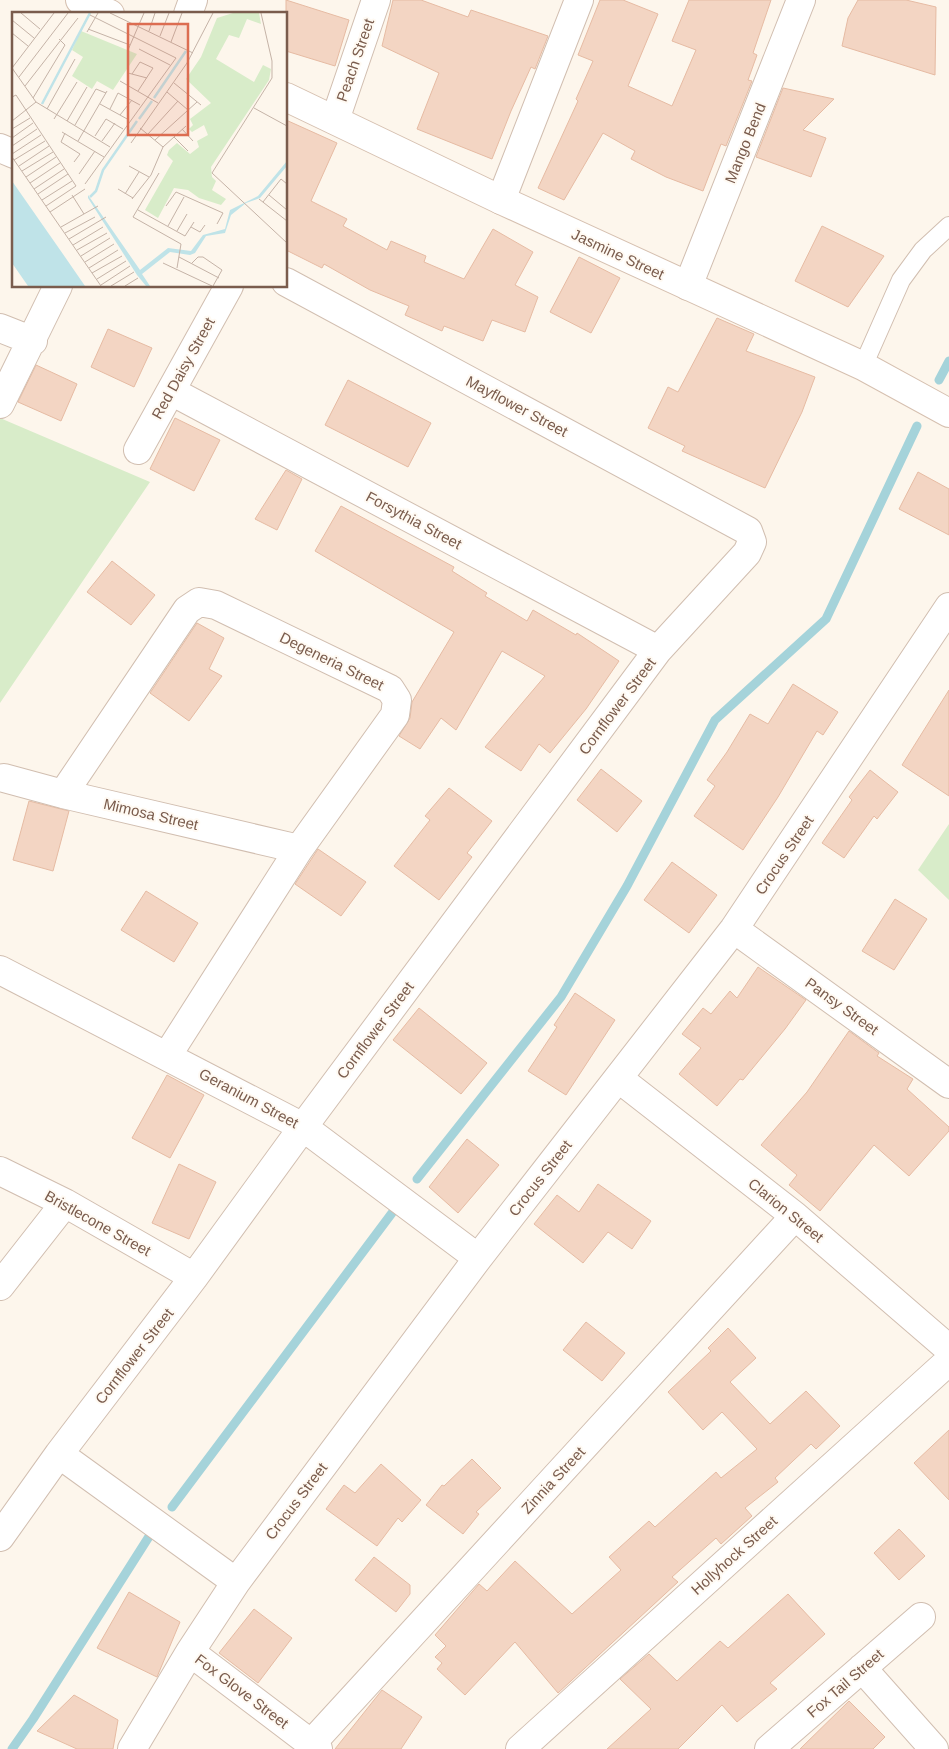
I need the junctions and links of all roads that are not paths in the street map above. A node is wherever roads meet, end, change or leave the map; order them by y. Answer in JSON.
{"nodes":[{"id":1,"x":80,"y":0,"type":"edge"},
{"id":2,"x":193,"y":0,"type":"edge"},
{"id":3,"x":376,"y":0,"type":"edge"},
{"id":4,"x":579,"y":0,"type":"edge"},
{"id":5,"x":801,"y":0,"type":"edge"},
{"id":6,"x":106,"y":12,"type":"edge"},
{"id":7,"x":189,"y":12,"type":"edge"},
{"id":8,"x":288,"y":98,"type":"edge"},
{"id":9,"x":335,"y":120,"type":"junction"},
{"id":10,"x":0,"y":148,"type":"edge"},
{"id":11,"x":12,"y":153,"type":"edge"},
{"id":12,"x":501,"y":200,"type":"junction"},
{"id":13,"x":949,"y":226,"type":"edge"},
{"id":14,"x":288,"y":283,"type":"edge"},
{"id":15,"x":688,"y":286,"type":"junction"},
{"id":16,"x":57,"y":288,"type":"edge"},
{"id":17,"x":227,"y":288,"type":"edge"},
{"id":18,"x":0,"y":328,"type":"edge"},
{"id":19,"x":32,"y":341,"type":"junction"},
{"id":20,"x":863,"y":366,"type":"junction"},
{"id":21,"x":171,"y":391,"type":"junction"},
{"id":22,"x":0,"y":404,"type":"edge"},
{"id":23,"x":949,"y":413,"type":"edge"},
{"id":24,"x":138,"y":450,"type":"dead end"},
{"id":25,"x":748,"y":531,"type":"joint"},
{"id":26,"x":949,"y":607,"type":"edge"},
{"id":27,"x":658,"y":650,"type":"junction"},
{"id":28,"x":4,"y":778,"type":"dead end"},
{"id":29,"x":63,"y":794,"type":"junction"},
{"id":30,"x":299,"y":849,"type":"junction"},
{"id":31,"x":734,"y":928,"type":"junction"},
{"id":32,"x":0,"y":970,"type":"edge"},
{"id":33,"x":167,"y":1056,"type":"junction"},
{"id":34,"x":618,"y":1078,"type":"junction"},
{"id":35,"x":949,"y":1084,"type":"edge"},
{"id":36,"x":303,"y":1126,"type":"junction"},
{"id":37,"x":0,"y":1171,"type":"edge"},
{"id":38,"x":65,"y":1203,"type":"junction"},
{"id":39,"x":795,"y":1216,"type":"junction"},
{"id":40,"x":478,"y":1258,"type":"junction"},
{"id":41,"x":194,"y":1277,"type":"junction"},
{"id":42,"x":0,"y":1286,"type":"edge"},
{"id":43,"x":949,"y":1349,"type":"edge"},
{"id":44,"x":949,"y":1361,"type":"edge"},
{"id":45,"x":59,"y":1454,"type":"junction"},
{"id":46,"x":3,"y":1524,"type":"edge"},
{"id":47,"x":236,"y":1582,"type":"junction"},
{"id":48,"x":922,"y":1617,"type":"dead end"},
{"id":49,"x":190,"y":1652,"type":"junction"},
{"id":50,"x":862,"y":1668,"type":"junction"},
{"id":51,"x":315,"y":1746,"type":"edge"},
{"id":52,"x":132,"y":1749,"type":"edge"},
{"id":53,"x":520,"y":1749,"type":"edge"},
{"id":54,"x":769,"y":1749,"type":"edge"},
{"id":55,"x":934,"y":1749,"type":"edge"}],
"edges":[{"from":1,"to":6,"type":"street"},
{"from":2,"to":7,"type":"street"},
{"from":3,"to":9,"type":"street","name":"Peach Street"},
{"from":4,"to":12,"type":"street"},
{"from":5,"to":15,"type":"street","name":"Mango Bend"},
{"from":8,"to":9,"type":"street","name":"Jasmine Street"},
{"from":9,"to":12,"type":"street","name":"Jasmine Street"},
{"from":10,"to":11,"type":"street"},
{"from":12,"to":15,"type":"street","name":"Jasmine Street"},
{"from":13,"to":20,"type":"lane"},
{"from":14,"to":25,"type":"street","name":"Mayflower Street"},
{"from":15,"to":20,"type":"street","name":"Jasmine Street"},
{"from":16,"to":19,"type":"street"},
{"from":17,"to":21,"type":"street","name":"Red Daisy Street"},
{"from":18,"to":19,"type":"street"},
{"from":19,"to":22,"type":"street"},
{"from":20,"to":23,"type":"street","name":"Jasmine Street"},
{"from":21,"to":24,"type":"street","name":"Red Daisy Street"},
{"from":21,"to":27,"type":"street","name":"Forsythia Street"},
{"from":25,"to":27,"type":"street","name":"Cornflower Street"},
{"from":26,"to":31,"type":"street","name":"Crocus Street"},
{"from":27,"to":36,"type":"street","name":"Cornflower Street"},
{"from":28,"to":29,"type":"street","name":"Mimosa Street"},
{"from":29,"to":30,"type":"street","name":"Mimosa Street"},
{"from":29,"to":30,"type":"street","name":"Degeneria Street"},
{"from":30,"to":33,"type":"street","name":"Degeneria Street"},
{"from":31,"to":34,"type":"street","name":"Crocus Street"},
{"from":31,"to":35,"type":"street","name":"Pansy Street"},
{"from":32,"to":33,"type":"street","name":"Geranium Street"},
{"from":33,"to":36,"type":"street","name":"Geranium Street"},
{"from":34,"to":39,"type":"street","name":"Clarion Street"},
{"from":34,"to":40,"type":"street","name":"Crocus Street"},
{"from":36,"to":40,"type":"street","name":"Geranium Street"},
{"from":36,"to":41,"type":"street","name":"Cornflower Street"},
{"from":37,"to":38,"type":"street","name":"Bristlecone Street"},
{"from":38,"to":41,"type":"street","name":"Bristlecone Street"},
{"from":38,"to":42,"type":"street"},
{"from":39,"to":43,"type":"street","name":"Clarion Street"},
{"from":39,"to":51,"type":"street","name":"Zinnia Street"},
{"from":40,"to":47,"type":"street","name":"Crocus Street"},
{"from":41,"to":45,"type":"street","name":"Cornflower Street"},
{"from":44,"to":53,"type":"street","name":"Hollyhock Street"},
{"from":45,"to":46,"type":"street","name":"Cornflower Street"},
{"from":45,"to":47,"type":"street"},
{"from":47,"to":49,"type":"street","name":"Crocus Street"},
{"from":48,"to":50,"type":"street","name":"Fox Tail Street"},
{"from":49,"to":51,"type":"street","name":"Fox Glove Street"},
{"from":49,"to":52,"type":"street","name":"Crocus Street"},
{"from":50,"to":54,"type":"street","name":"Fox Tail Street"},
{"from":50,"to":55,"type":"street"}]}
